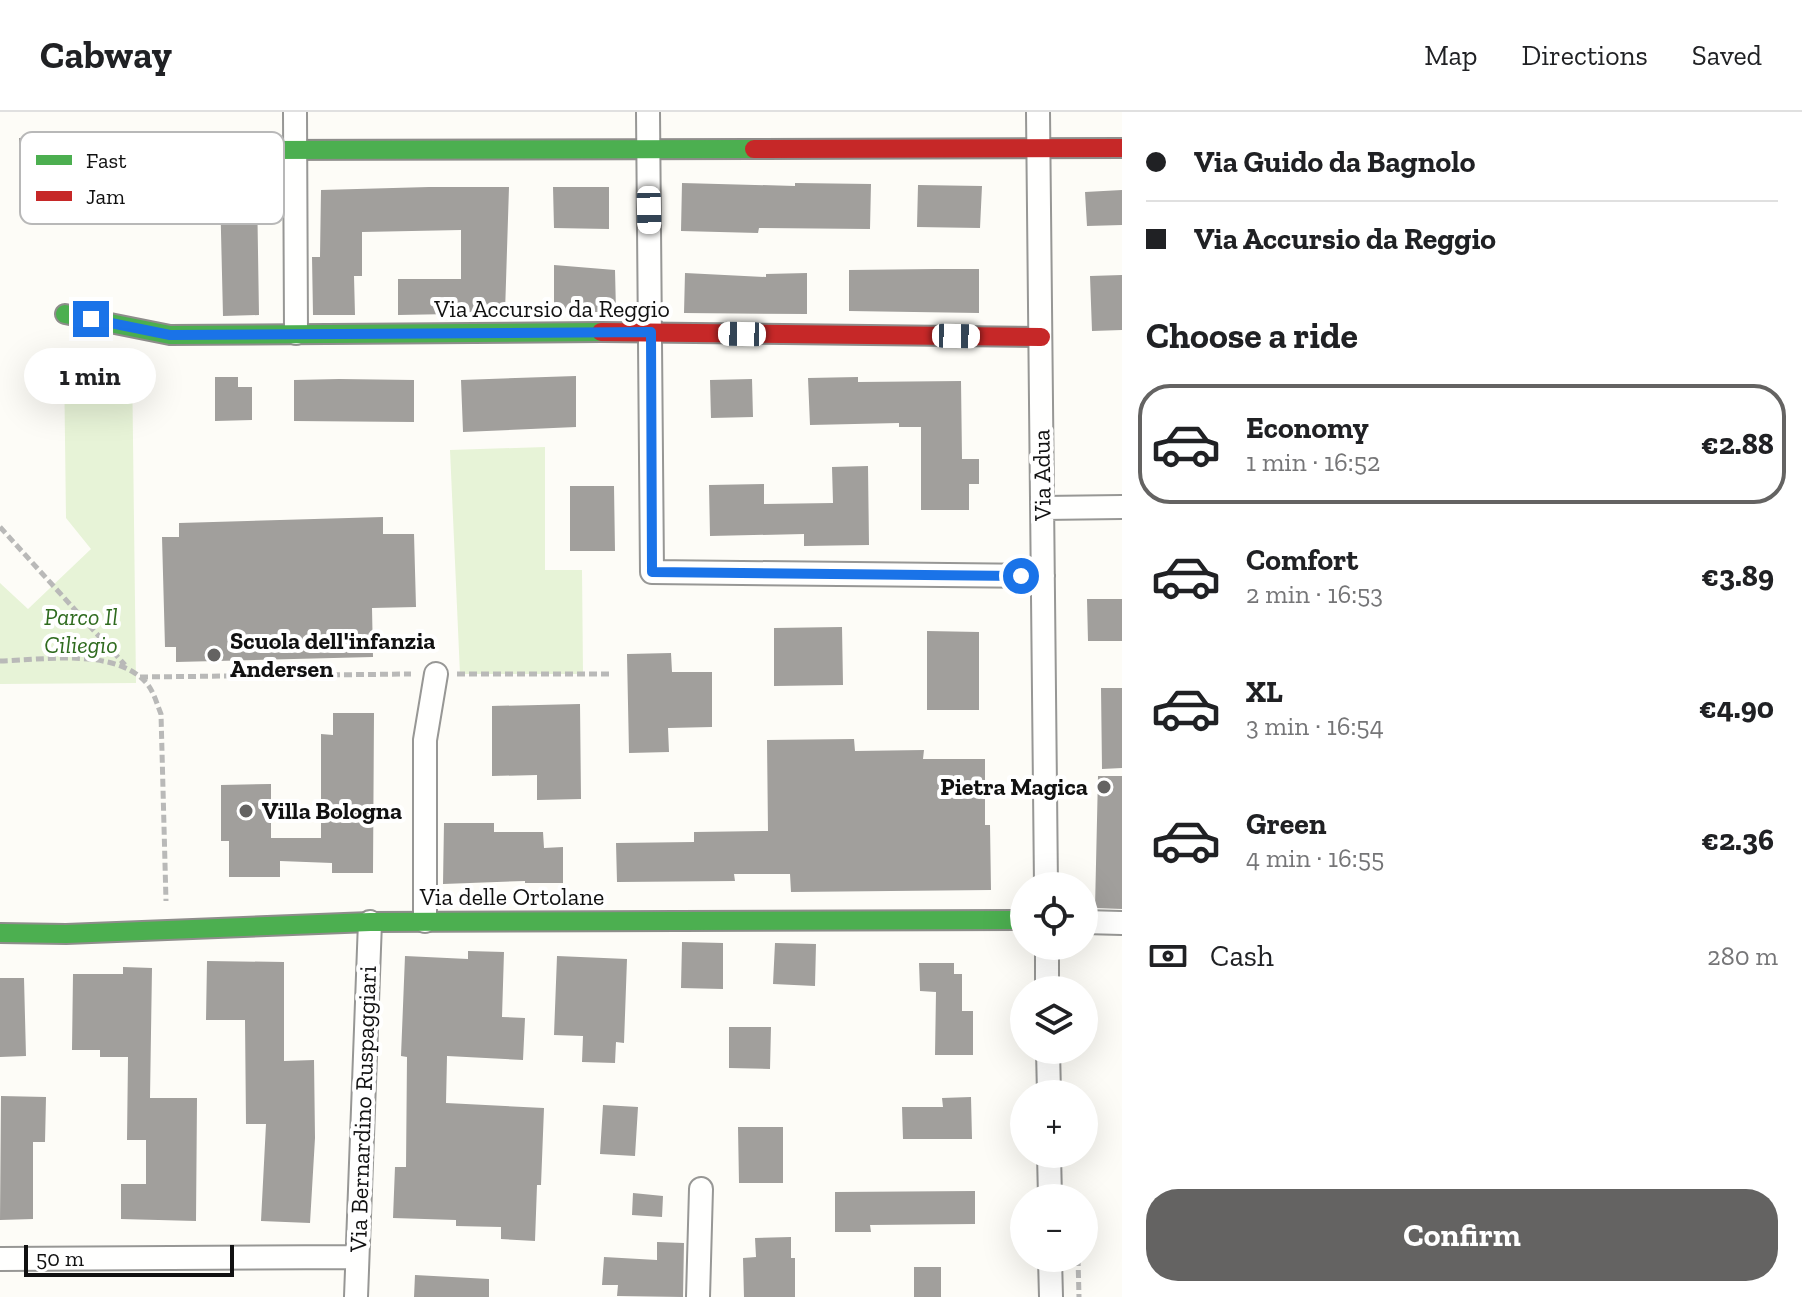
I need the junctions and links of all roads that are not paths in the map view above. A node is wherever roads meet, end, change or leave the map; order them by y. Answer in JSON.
{"nodes":[{"id":1,"x":295,"y":112,"type":"edge"},
{"id":2,"x":648,"y":112,"type":"edge"},
{"id":3,"x":1038,"y":112,"type":"edge"},
{"id":4,"x":1039,"y":147,"type":"junction"},
{"id":5,"x":649,"y":148,"type":"junction"},
{"id":6,"x":1122,"y":148,"type":"edge"},
{"id":7,"x":284,"y":150,"type":"edge"},
{"id":8,"x":295,"y":150,"type":"junction"},
{"id":9,"x":65,"y":314,"type":"dead end"},
{"id":10,"x":651,"y":332,"type":"junction"},
{"id":11,"x":296,"y":333,"type":"junction"},
{"id":12,"x":1041,"y":337,"type":"junction"},
{"id":13,"x":1122,"y":507,"type":"edge"},
{"id":14,"x":1043,"y":508,"type":"junction"},
{"id":15,"x":1043,"y":576,"type":"junction"},
{"id":16,"x":436,"y":674,"type":"road end"},
{"id":17,"x":1046,"y":872,"type":"edge"},
{"id":18,"x":1010,"y":920,"type":"edge"},
{"id":19,"x":425,"y":921,"type":"junction"},
{"id":20,"x":370,"y":922,"type":"junction"},
{"id":21,"x":1098,"y":922,"type":"edge"},
{"id":22,"x":1122,"y":923,"type":"edge"},
{"id":23,"x":0,"y":933,"type":"edge"},
{"id":24,"x":701,"y":1189,"type":"dead end"},
{"id":25,"x":357,"y":1257,"type":"junction"},
{"id":26,"x":0,"y":1259,"type":"edge"},
{"id":27,"x":1050,"y":1272,"type":"edge"},
{"id":28,"x":356,"y":1297,"type":"edge"},
{"id":29,"x":698,"y":1297,"type":"edge"},
{"id":30,"x":1051,"y":1297,"type":"edge"}],
"edges":[{"from":1,"to":8,"type":"street"},
{"from":2,"to":5,"type":"street"},
{"from":3,"to":4,"type":"street","name":"Via Adua"},
{"from":4,"to":5,"type":"street"},
{"from":4,"to":6,"type":"street"},
{"from":4,"to":12,"type":"street","name":"Via Adua"},
{"from":5,"to":8,"type":"street"},
{"from":5,"to":10,"type":"street"},
{"from":7,"to":8,"type":"street"},
{"from":8,"to":11,"type":"street"},
{"from":9,"to":11,"type":"street","name":"Via Accursio da Reggio"},
{"from":10,"to":11,"type":"street","name":"Via Accursio da Reggio"},
{"from":10,"to":12,"type":"street","name":"Via Accursio da Reggio"},
{"from":10,"to":15,"type":"street"},
{"from":12,"to":14,"type":"street","name":"Via Adua"},
{"from":13,"to":14,"type":"street"},
{"from":14,"to":15,"type":"street","name":"Via Adua"},
{"from":15,"to":17,"type":"street","name":"Via Adua"},
{"from":16,"to":19,"type":"street"},
{"from":18,"to":19,"type":"street","name":"Via delle Ortolane"},
{"from":19,"to":20,"type":"street","name":"Via delle Ortolane"},
{"from":20,"to":23,"type":"street","name":"Via delle Ortolane"},
{"from":20,"to":25,"type":"street","name":"Via Bernardino Ruspaggiari"},
{"from":21,"to":22,"type":"street"},
{"from":24,"to":29,"type":"street"},
{"from":25,"to":26,"type":"street"},
{"from":25,"to":28,"type":"street","name":"Via Bernardino Ruspaggiari"},
{"from":27,"to":30,"type":"street"}]}
